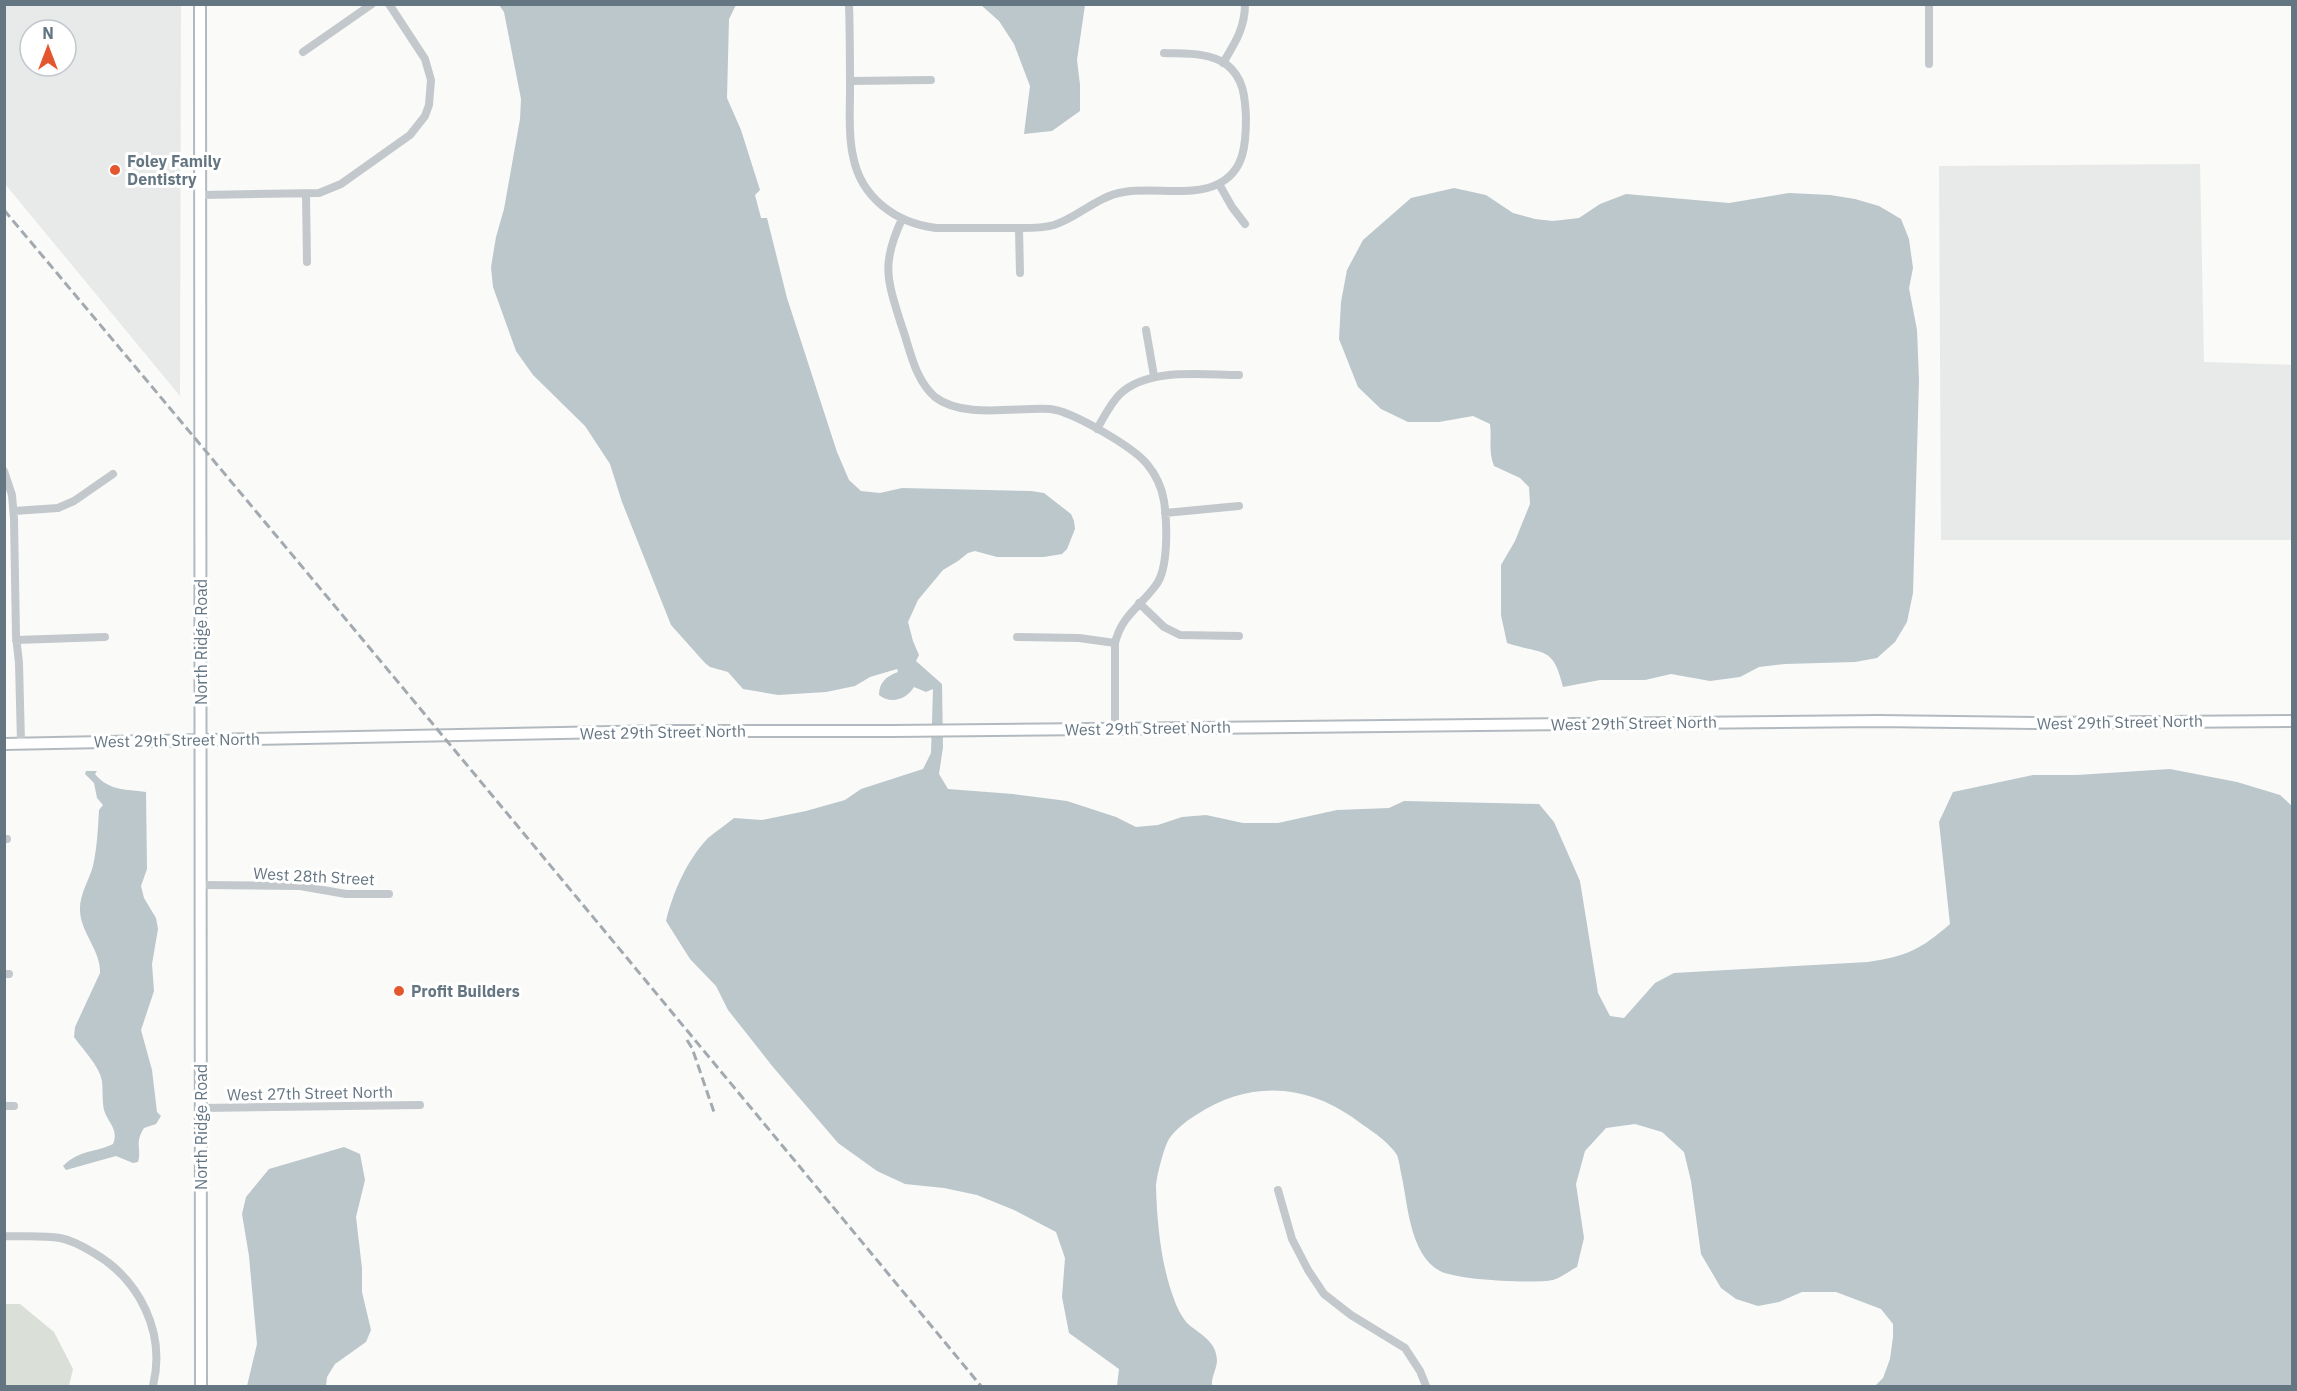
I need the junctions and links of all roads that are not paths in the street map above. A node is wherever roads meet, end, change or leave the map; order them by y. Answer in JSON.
{"nodes":[{"id":1,"x":200,"y":4,"type":"edge"},
{"id":2,"x":372,"y":4,"type":"edge"},
{"id":3,"x":389,"y":4,"type":"edge"},
{"id":4,"x":849,"y":4,"type":"edge"},
{"id":5,"x":1245,"y":4,"type":"edge"},
{"id":6,"x":1929,"y":4,"type":"edge"},
{"id":7,"x":303,"y":52,"type":"dead end"},
{"id":8,"x":1164,"y":53,"type":"dead end"},
{"id":9,"x":1223,"y":63,"type":"junction"},
{"id":10,"x":1929,"y":64,"type":"dead end"},
{"id":11,"x":931,"y":80,"type":"dead end"},
{"id":12,"x":850,"y":81,"type":"junction"},
{"id":13,"x":1219,"y":184,"type":"junction"},
{"id":14,"x":201,"y":195,"type":"junction"},
{"id":15,"x":306,"y":195,"type":"junction"},
{"id":16,"x":902,"y":219,"type":"junction"},
{"id":17,"x":1245,"y":224,"type":"dead end"},
{"id":18,"x":1019,"y":228,"type":"junction"},
{"id":19,"x":307,"y":261,"type":"dead end"},
{"id":20,"x":1020,"y":273,"type":"dead end"},
{"id":21,"x":1146,"y":330,"type":"dead end"},
{"id":22,"x":1239,"y":375,"type":"dead end"},
{"id":23,"x":1154,"y":376,"type":"junction"},
{"id":24,"x":1097,"y":429,"type":"junction"},
{"id":25,"x":4,"y":471,"type":"edge"},
{"id":26,"x":112,"y":474,"type":"dead end"},
{"id":27,"x":1239,"y":506,"type":"dead end"},
{"id":28,"x":14,"y":510,"type":"junction"},
{"id":29,"x":1165,"y":513,"type":"junction"},
{"id":30,"x":1139,"y":603,"type":"junction"},
{"id":31,"x":1239,"y":636,"type":"dead end"},
{"id":32,"x":105,"y":637,"type":"dead end"},
{"id":33,"x":1017,"y":637,"type":"dead end"},
{"id":34,"x":16,"y":640,"type":"junction"},
{"id":35,"x":1115,"y":643,"type":"junction"},
{"id":36,"x":2292,"y":721,"type":"edge"},
{"id":37,"x":1115,"y":728,"type":"junction"},
{"id":38,"x":201,"y":740,"type":"junction"},
{"id":39,"x":21,"y":743,"type":"junction"},
{"id":40,"x":4,"y":744,"type":"edge"},
{"id":41,"x":202,"y":885,"type":"junction"},
{"id":42,"x":389,"y":894,"type":"dead end"},
{"id":43,"x":420,"y":1105,"type":"dead end"},
{"id":44,"x":201,"y":1107,"type":"junction"},
{"id":45,"x":1278,"y":1190,"type":"dead end"},
{"id":46,"x":4,"y":1236,"type":"edge"},
{"id":47,"x":153,"y":1386,"type":"edge"},
{"id":48,"x":201,"y":1386,"type":"edge"},
{"id":49,"x":1426,"y":1386,"type":"edge"}],
"edges":[{"from":1,"to":14,"type":"main road","name":"North Ridge Road"},
{"from":2,"to":7,"type":"street"},
{"from":3,"to":15,"type":"street"},
{"from":4,"to":12,"type":"street"},
{"from":5,"to":9,"type":"street"},
{"from":6,"to":10,"type":"street"},
{"from":8,"to":9,"type":"street"},
{"from":9,"to":13,"type":"street"},
{"from":11,"to":12,"type":"street"},
{"from":12,"to":16,"type":"street"},
{"from":13,"to":17,"type":"street"},
{"from":13,"to":18,"type":"street"},
{"from":14,"to":15,"type":"street"},
{"from":14,"to":38,"type":"main road","name":"North Ridge Road"},
{"from":15,"to":19,"type":"street"},
{"from":16,"to":18,"type":"street"},
{"from":16,"to":24,"type":"street"},
{"from":18,"to":20,"type":"street"},
{"from":21,"to":23,"type":"street"},
{"from":22,"to":23,"type":"street"},
{"from":23,"to":24,"type":"street"},
{"from":24,"to":29,"type":"street"},
{"from":25,"to":28,"type":"street"},
{"from":26,"to":28,"type":"street"},
{"from":27,"to":29,"type":"street"},
{"from":28,"to":34,"type":"street"},
{"from":29,"to":30,"type":"street"},
{"from":30,"to":31,"type":"street"},
{"from":30,"to":35,"type":"street"},
{"from":32,"to":34,"type":"street"},
{"from":33,"to":35,"type":"street"},
{"from":34,"to":39,"type":"street"},
{"from":35,"to":37,"type":"street"},
{"from":36,"to":37,"type":"main road","name":"West 29th Street North"},
{"from":37,"to":38,"type":"main road","name":"West 29th Street North"},
{"from":38,"to":39,"type":"main road","name":"West 29th Street North"},
{"from":38,"to":41,"type":"main road","name":"North Ridge Road"},
{"from":39,"to":40,"type":"main road","name":"West 29th Street North"},
{"from":41,"to":42,"type":"street","name":"West 28th Street"},
{"from":41,"to":44,"type":"main road","name":"North Ridge Road"},
{"from":43,"to":44,"type":"street","name":"West 27th Street North"},
{"from":44,"to":48,"type":"main road","name":"North Ridge Road"},
{"from":45,"to":49,"type":"street"},
{"from":46,"to":47,"type":"street"}]}
